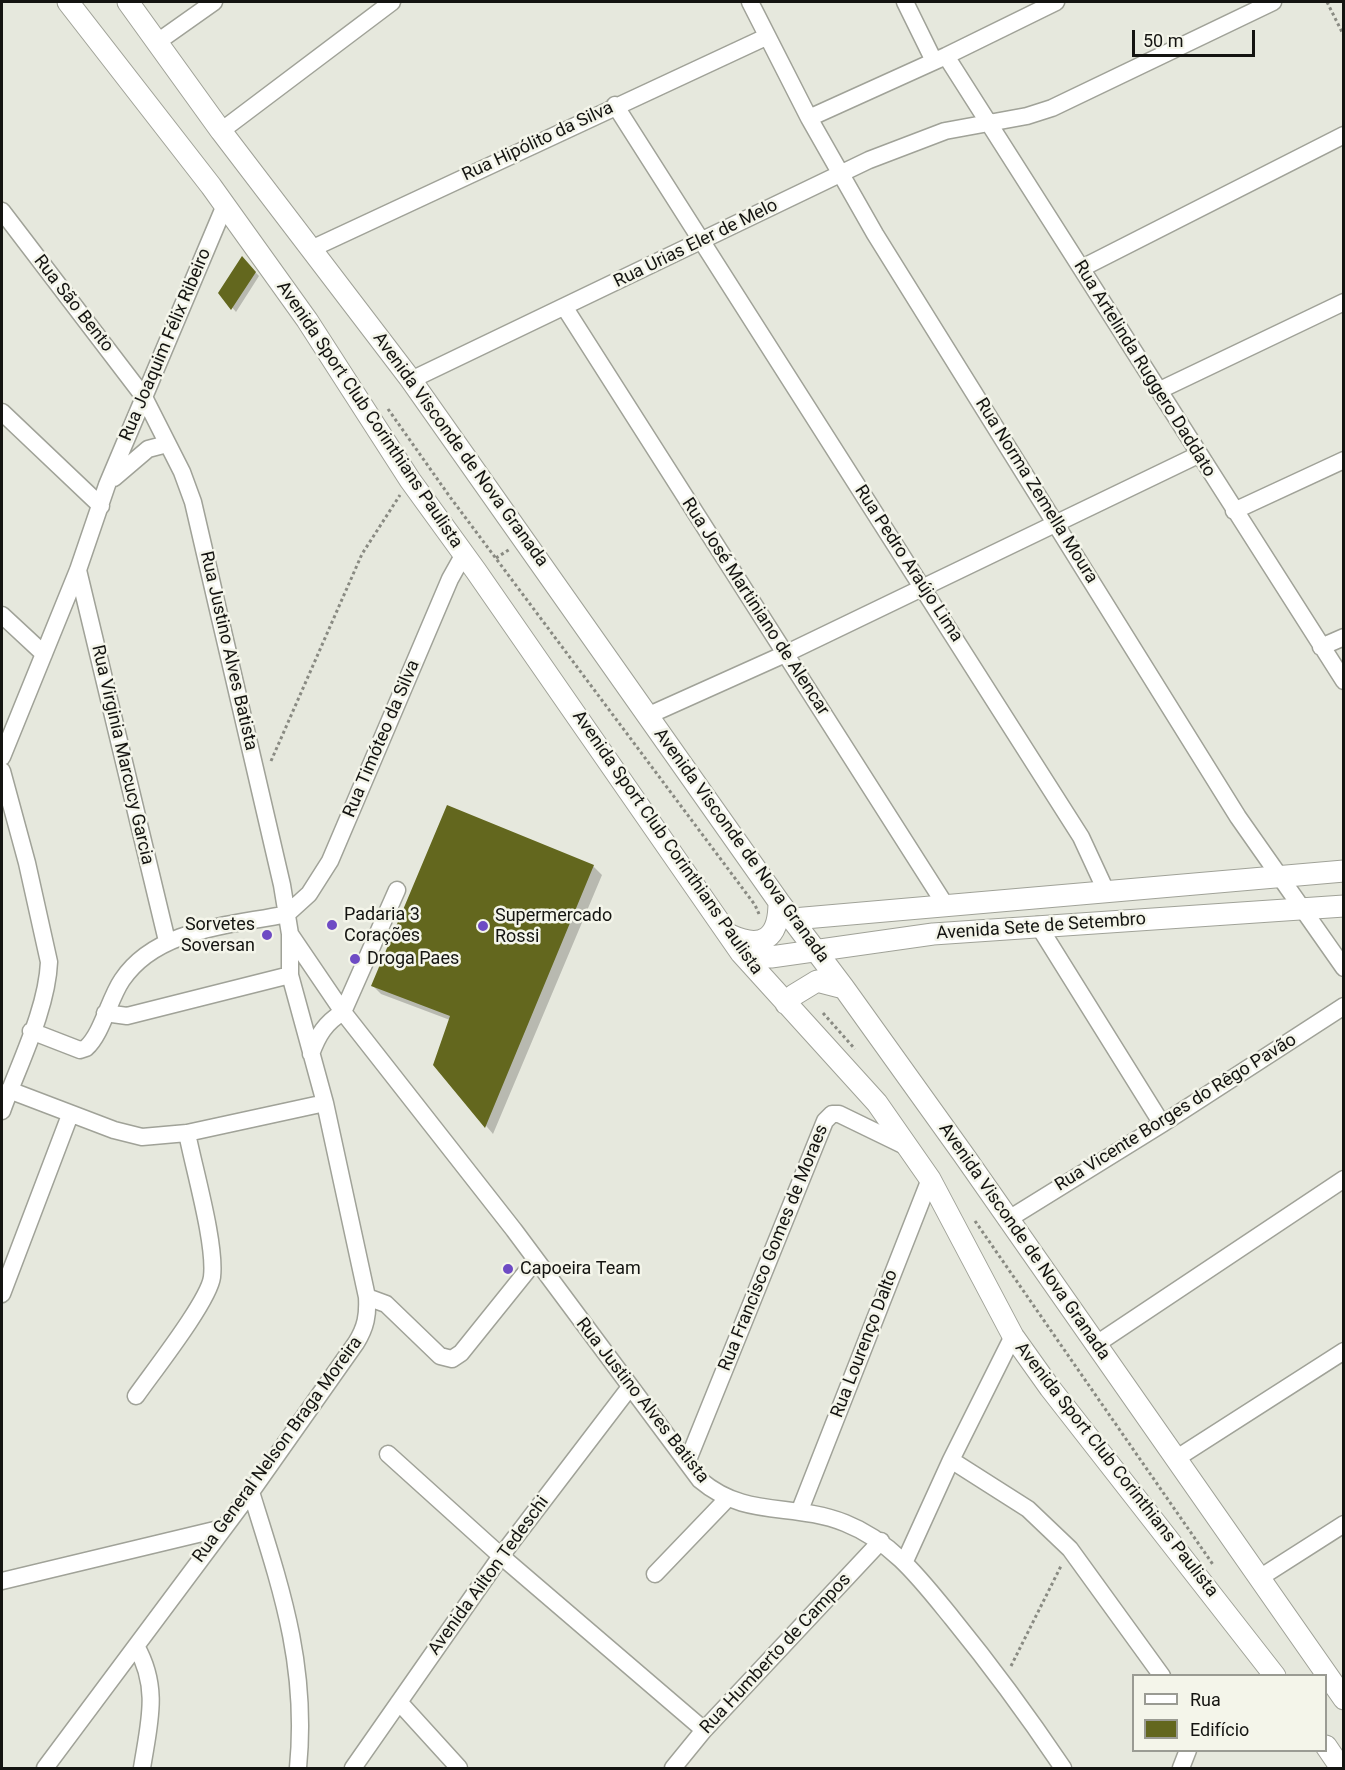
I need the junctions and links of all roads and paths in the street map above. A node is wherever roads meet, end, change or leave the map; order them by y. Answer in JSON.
{"nodes":[{"id":1,"x":68,"y":2,"type":"edge"},
{"id":2,"x":111,"y":2,"type":"edge"},
{"id":3,"x":128,"y":2,"type":"edge"},
{"id":4,"x":214,"y":2,"type":"edge"},
{"id":5,"x":392,"y":2,"type":"edge"},
{"id":6,"x":904,"y":2,"type":"edge"},
{"id":7,"x":1056,"y":2,"type":"edge"},
{"id":8,"x":1273,"y":2,"type":"edge"},
{"id":9,"x":1327,"y":2,"type":"edge"},
{"id":10,"x":757,"y":4,"type":"edge"},
{"id":11,"x":151,"y":36,"type":"junction"},
{"id":12,"x":1344,"y":36,"type":"edge"},
{"id":13,"x":766,"y":37,"type":"junction"},
{"id":14,"x":940,"y":59,"type":"junction"},
{"id":15,"x":615,"y":105,"type":"junction"},
{"id":16,"x":809,"y":118,"type":"junction"},
{"id":17,"x":986,"y":123,"type":"junction"},
{"id":18,"x":220,"y":131,"type":"junction"},
{"id":19,"x":1344,"y":135,"type":"edge"},
{"id":20,"x":841,"y":175,"type":"junction"},
{"id":21,"x":225,"y":205,"type":"junction"},
{"id":22,"x":2,"y":211,"type":"edge"},
{"id":23,"x":702,"y":242,"type":"junction"},
{"id":24,"x":311,"y":249,"type":"junction"},
{"id":25,"x":1082,"y":268,"type":"junction"},
{"id":26,"x":1344,"y":302,"type":"edge"},
{"id":27,"x":565,"y":308,"type":"junction"},
{"id":28,"x":411,"y":380,"type":"junction"},
{"id":29,"x":1160,"y":390,"type":"junction"},
{"id":30,"x":144,"y":397,"type":"junction"},
{"id":31,"x":385,"y":404,"type":"dead end"},
{"id":32,"x":2,"y":412,"type":"edge"},
{"id":33,"x":167,"y":444,"type":"junction"},
{"id":34,"x":1198,"y":455,"type":"junction"},
{"id":35,"x":1344,"y":460,"type":"edge"},
{"id":36,"x":410,"y":480,"type":"junction"},
{"id":37,"x":107,"y":485,"type":"junction"},
{"id":38,"x":101,"y":506,"type":"junction"},
{"id":39,"x":1234,"y":511,"type":"junction"},
{"id":40,"x":1057,"y":523,"type":"junction"},
{"id":41,"x":525,"y":540,"type":"junction"},
{"id":42,"x":464,"y":554,"type":"junction"},
{"id":43,"x":496,"y":558,"type":"junction"},
{"id":44,"x":78,"y":570,"type":"junction"},
{"id":45,"x":476,"y":571,"type":"junction"},
{"id":46,"x":922,"y":586,"type":"junction"},
{"id":47,"x":2,"y":615,"type":"edge"},
{"id":48,"x":1344,"y":637,"type":"edge"},
{"id":49,"x":1321,"y":647,"type":"junction"},
{"id":50,"x":44,"y":654,"type":"junction"},
{"id":51,"x":785,"y":654,"type":"junction"},
{"id":52,"x":1344,"y":681,"type":"edge"},
{"id":53,"x":647,"y":716,"type":"junction"},
{"id":54,"x":8,"y":725,"type":"edge"},
{"id":55,"x":2,"y":757,"type":"edge"},
{"id":56,"x":2,"y":771,"type":"edge"},
{"id":57,"x":259,"y":787,"type":"junction"},
{"id":58,"x":1344,"y":871,"type":"edge"},
{"id":59,"x":1280,"y":877,"type":"junction"},
{"id":60,"x":397,"y":890,"type":"dead end"},
{"id":61,"x":1106,"y":891,"type":"junction"},
{"id":62,"x":779,"y":902,"type":"junction"},
{"id":63,"x":946,"y":906,"type":"junction"},
{"id":64,"x":1344,"y":906,"type":"edge"},
{"id":65,"x":1305,"y":910,"type":"junction"},
{"id":66,"x":287,"y":914,"type":"junction"},
{"id":67,"x":793,"y":920,"type":"junction"},
{"id":68,"x":1038,"y":926,"type":"junction"},
{"id":69,"x":727,"y":933,"type":"junction"},
{"id":70,"x":291,"y":934,"type":"junction"},
{"id":71,"x":769,"y":936,"type":"junction"},
{"id":72,"x":167,"y":941,"type":"junction"},
{"id":73,"x":816,"y":951,"type":"junction"},
{"id":74,"x":741,"y":953,"type":"junction"},
{"id":75,"x":1344,"y":968,"type":"edge"},
{"id":76,"x":290,"y":975,"type":"junction"},
{"id":77,"x":844,"y":988,"type":"junction"},
{"id":78,"x":791,"y":999,"type":"junction"},
{"id":79,"x":1344,"y":1006,"type":"edge"},
{"id":80,"x":343,"y":1012,"type":"junction"},
{"id":81,"x":105,"y":1013,"type":"junction"},
{"id":82,"x":31,"y":1031,"type":"junction"},
{"id":83,"x":311,"y":1054,"type":"junction"},
{"id":84,"x":861,"y":1057,"type":"dead end"},
{"id":85,"x":9,"y":1090,"type":"junction"},
{"id":86,"x":324,"y":1103,"type":"junction"},
{"id":87,"x":2,"y":1111,"type":"edge"},
{"id":88,"x":70,"y":1115,"type":"junction"},
{"id":89,"x":1162,"y":1124,"type":"junction"},
{"id":90,"x":187,"y":1133,"type":"junction"},
{"id":91,"x":908,"y":1147,"type":"junction"},
{"id":92,"x":930,"y":1179,"type":"junction"},
{"id":93,"x":1344,"y":1179,"type":"edge"},
{"id":94,"x":970,"y":1214,"type":"dead end"},
{"id":95,"x":1007,"y":1220,"type":"junction"},
{"id":96,"x":535,"y":1262,"type":"junction"},
{"id":97,"x":2,"y":1294,"type":"edge"},
{"id":98,"x":367,"y":1297,"type":"junction"},
{"id":99,"x":1013,"y":1336,"type":"junction"},
{"id":100,"x":1095,"y":1345,"type":"junction"},
{"id":101,"x":1344,"y":1351,"type":"edge"},
{"id":102,"x":630,"y":1387,"type":"junction"},
{"id":103,"x":136,"y":1396,"type":"dead end"},
{"id":104,"x":388,"y":1454,"type":"dead end"},
{"id":105,"x":1177,"y":1458,"type":"junction"},
{"id":106,"x":951,"y":1460,"type":"junction"},
{"id":107,"x":688,"y":1461,"type":"junction"},
{"id":108,"x":251,"y":1492,"type":"junction"},
{"id":109,"x":727,"y":1499,"type":"junction"},
{"id":110,"x":800,"y":1510,"type":"junction"},
{"id":111,"x":1344,"y":1524,"type":"edge"},
{"id":112,"x":223,"y":1528,"type":"junction"},
{"id":113,"x":881,"y":1541,"type":"junction"},
{"id":114,"x":1070,"y":1549,"type":"junction"},
{"id":115,"x":501,"y":1556,"type":"junction"},
{"id":116,"x":905,"y":1561,"type":"junction"},
{"id":117,"x":1216,"y":1568,"type":"dead end"},
{"id":118,"x":655,"y":1574,"type":"dead end"},
{"id":119,"x":1261,"y":1577,"type":"junction"},
{"id":120,"x":2,"y":1581,"type":"edge"},
{"id":121,"x":136,"y":1646,"type":"junction"},
{"id":122,"x":1161,"y":1674,"type":"edge"},
{"id":123,"x":1273,"y":1674,"type":"edge"},
{"id":124,"x":1327,"y":1674,"type":"edge"},
{"id":125,"x":1327,"y":1674,"type":"edge"},
{"id":126,"x":1004,"y":1681,"type":"junction"},
{"id":127,"x":1344,"y":1699,"type":"edge"},
{"id":128,"x":399,"y":1702,"type":"junction"},
{"id":129,"x":704,"y":1730,"type":"junction"},
{"id":130,"x":1187,"y":1752,"type":"edge"},
{"id":131,"x":45,"y":1768,"type":"edge"},
{"id":132,"x":142,"y":1768,"type":"edge"},
{"id":133,"x":298,"y":1768,"type":"edge"},
{"id":134,"x":353,"y":1768,"type":"edge"},
{"id":135,"x":459,"y":1768,"type":"edge"},
{"id":136,"x":673,"y":1768,"type":"edge"},
{"id":137,"x":1063,"y":1768,"type":"edge"},
{"id":138,"x":1181,"y":1768,"type":"edge"}],
"edges":[{"from":1,"to":21,"type":"main road","name":"Avenida Sport Club Corinthians Paulista"},
{"from":2,"to":11,"type":"main road"},
{"from":3,"to":11,"type":"main road","name":"Avenida Visconde de Nova Granada"},
{"from":4,"to":11,"type":"street"},
{"from":5,"to":18,"type":"street"},
{"from":6,"to":14,"type":"street","name":"Rua Artelinda Ruggero Daddato"},
{"from":7,"to":14,"type":"street"},
{"from":8,"to":17,"type":"street","name":"Rua Urias Eler de Melo"},
{"from":9,"to":12,"type":"path"},
{"from":10,"to":13,"type":"street","name":"Rua Norma Zemella Moura"},
{"from":11,"to":18,"type":"main road","name":"Avenida Visconde de Nova Granada"},
{"from":13,"to":15,"type":"street","name":"Rua Hipólito da Silva"},
{"from":13,"to":16,"type":"street","name":"Rua Norma Zemella Moura"},
{"from":14,"to":16,"type":"street"},
{"from":14,"to":17,"type":"street","name":"Rua Artelinda Ruggero Daddato"},
{"from":15,"to":23,"type":"street","name":"Rua Pedro Araújo Lima"},
{"from":15,"to":24,"type":"street","name":"Rua Hipólito da Silva"},
{"from":16,"to":20,"type":"street","name":"Rua Norma Zemella Moura"},
{"from":17,"to":20,"type":"street","name":"Rua Urias Eler de Melo"},
{"from":17,"to":25,"type":"street","name":"Rua Artelinda Ruggero Daddato"},
{"from":18,"to":24,"type":"main road","name":"Avenida Visconde de Nova Granada"},
{"from":19,"to":25,"type":"street"},
{"from":20,"to":23,"type":"street","name":"Rua Urias Eler de Melo"},
{"from":20,"to":40,"type":"street","name":"Rua Norma Zemella Moura"},
{"from":21,"to":30,"type":"street","name":"Rua Joaquim Félix Ribeiro"},
{"from":21,"to":36,"type":"main road","name":"Avenida Sport Club Corinthians Paulista"},
{"from":22,"to":30,"type":"street","name":"Rua São Bento"},
{"from":23,"to":27,"type":"street","name":"Rua Urias Eler de Melo"},
{"from":23,"to":46,"type":"street","name":"Rua Pedro Araújo Lima"},
{"from":24,"to":28,"type":"main road","name":"Avenida Visconde de Nova Granada"},
{"from":25,"to":29,"type":"street","name":"Rua Artelinda Ruggero Daddato"},
{"from":26,"to":29,"type":"street"},
{"from":27,"to":28,"type":"street","name":"Rua Urias Eler de Melo"},
{"from":27,"to":51,"type":"street","name":"Rua José Martiniano de Alencar"},
{"from":28,"to":41,"type":"main road","name":"Avenida Visconde de Nova Granada"},
{"from":29,"to":34,"type":"street","name":"Rua Artelinda Ruggero Daddato"},
{"from":30,"to":33,"type":"street","name":"Rua Justino Alves Batista"},
{"from":30,"to":37,"type":"street","name":"Rua Joaquim Félix Ribeiro"},
{"from":31,"to":43,"type":"path"},
{"from":32,"to":38,"type":"street"},
{"from":33,"to":37,"type":"street","name":"Rua Joaquim Félix Ribeiro"},
{"from":33,"to":57,"type":"street","name":"Rua Justino Alves Batista"},
{"from":34,"to":39,"type":"street","name":"Rua Artelinda Ruggero Daddato"},
{"from":34,"to":40,"type":"street"},
{"from":35,"to":39,"type":"street"},
{"from":36,"to":42,"type":"main road","name":"Avenida Sport Club Corinthians Paulista"},
{"from":36,"to":57,"type":"path"},
{"from":37,"to":38,"type":"street","name":"Rua Joaquim Félix Ribeiro"},
{"from":38,"to":44,"type":"street","name":"Rua Joaquim Félix Ribeiro"},
{"from":39,"to":49,"type":"street","name":"Rua Artelinda Ruggero Daddato"},
{"from":40,"to":46,"type":"street"},
{"from":40,"to":59,"type":"street","name":"Rua Norma Zemella Moura"},
{"from":41,"to":43,"type":"path"},
{"from":41,"to":53,"type":"main road","name":"Avenida Visconde de Nova Granada"},
{"from":42,"to":45,"type":"main road","name":"Avenida Sport Club Corinthians Paulista"},
{"from":42,"to":66,"type":"street","name":"Rua Timóteo da Silva"},
{"from":43,"to":45,"type":"path"},
{"from":43,"to":71,"type":"path"},
{"from":44,"to":50,"type":"street","name":"Rua Joaquim Félix Ribeiro"},
{"from":44,"to":72,"type":"street","name":"Rua Virginia Marcucy Garcia"},
{"from":45,"to":69,"type":"main road","name":"Avenida Sport Club Corinthians Paulista"},
{"from":46,"to":51,"type":"street"},
{"from":46,"to":61,"type":"street","name":"Rua Pedro Araújo Lima"},
{"from":47,"to":50,"type":"street"},
{"from":48,"to":49,"type":"street"},
{"from":49,"to":52,"type":"street","name":"Rua Artelinda Ruggero Daddato"},
{"from":50,"to":54,"type":"street","name":"Rua Joaquim Félix Ribeiro"},
{"from":51,"to":53,"type":"street"},
{"from":51,"to":63,"type":"street","name":"Rua José Martiniano de Alencar"},
{"from":53,"to":62,"type":"main road","name":"Avenida Visconde de Nova Granada"},
{"from":54,"to":55,"type":"street","name":"Rua Joaquim Félix Ribeiro"},
{"from":56,"to":82,"type":"street"},
{"from":57,"to":66,"type":"street","name":"Rua Justino Alves Batista"},
{"from":58,"to":59,"type":"main road","name":"Avenida Sete de Setembro"},
{"from":59,"to":61,"type":"main road","name":"Avenida Sete de Setembro"},
{"from":59,"to":65,"type":"street","name":"Rua Norma Zemella Moura"},
{"from":60,"to":80,"type":"street"},
{"from":61,"to":63,"type":"main road","name":"Avenida Sete de Setembro"},
{"from":62,"to":67,"type":"main road","name":"Avenida Visconde de Nova Granada"},
{"from":62,"to":71,"type":"main road"},
{"from":63,"to":67,"type":"main road","name":"Avenida Sete de Setembro"},
{"from":64,"to":65,"type":"main road","name":"Avenida Sete de Setembro"},
{"from":65,"to":68,"type":"main road","name":"Avenida Sete de Setembro"},
{"from":65,"to":75,"type":"street","name":"Rua Norma Zemella Moura"},
{"from":66,"to":70,"type":"street","name":"Rua General Nelson Braga Moreira"},
{"from":66,"to":72,"type":"street"},
{"from":67,"to":73,"type":"main road","name":"Avenida Visconde de Nova Granada"},
{"from":68,"to":73,"type":"main road","name":"Avenida Sete de Setembro"},
{"from":68,"to":89,"type":"street"},
{"from":69,"to":71,"type":"main road"},
{"from":69,"to":74,"type":"main road","name":"Avenida Sport Club Corinthians Paulista"},
{"from":70,"to":76,"type":"street","name":"Rua General Nelson Braga Moreira"},
{"from":70,"to":80,"type":"street","name":"Rua Justino Alves Batista"},
{"from":72,"to":81,"type":"street"},
{"from":73,"to":74,"type":"main road","name":"Avenida Sete de Setembro"},
{"from":73,"to":77,"type":"main road","name":"Avenida Visconde de Nova Granada"},
{"from":74,"to":78,"type":"main road","name":"Avenida Sport Club Corinthians Paulista"},
{"from":76,"to":81,"type":"street"},
{"from":76,"to":83,"type":"street","name":"Rua General Nelson Braga Moreira"},
{"from":77,"to":78,"type":"main road"},
{"from":77,"to":95,"type":"main road","name":"Avenida Visconde de Nova Granada"},
{"from":78,"to":84,"type":"path"},
{"from":78,"to":91,"type":"main road","name":"Avenida Sport Club Corinthians Paulista"},
{"from":79,"to":89,"type":"street","name":"Rua Vicente Borges do Rêgo Pavão"},
{"from":80,"to":83,"type":"street"},
{"from":80,"to":96,"type":"street","name":"Rua Justino Alves Batista"},
{"from":81,"to":82,"type":"street"},
{"from":82,"to":85,"type":"street"},
{"from":83,"to":86,"type":"street","name":"Rua General Nelson Braga Moreira"},
{"from":85,"to":87,"type":"street"},
{"from":85,"to":88,"type":"street"},
{"from":86,"to":90,"type":"street"},
{"from":86,"to":98,"type":"street","name":"Rua General Nelson Braga Moreira"},
{"from":88,"to":90,"type":"street"},
{"from":88,"to":97,"type":"street"},
{"from":89,"to":95,"type":"street","name":"Rua Vicente Borges do Rêgo Pavão"},
{"from":90,"to":103,"type":"street"},
{"from":91,"to":92,"type":"main road","name":"Avenida Sport Club Corinthians Paulista"},
{"from":91,"to":107,"type":"street","name":"Rua Francisco Gomes de Moraes"},
{"from":92,"to":99,"type":"main road","name":"Avenida Sport Club Corinthians Paulista"},
{"from":92,"to":110,"type":"street","name":"Rua Lourenço Dalto"},
{"from":93,"to":100,"type":"street"},
{"from":94,"to":117,"type":"path"},
{"from":95,"to":100,"type":"main road","name":"Avenida Visconde de Nova Granada"},
{"from":96,"to":98,"type":"street"},
{"from":96,"to":102,"type":"street","name":"Rua Justino Alves Batista"},
{"from":98,"to":108,"type":"street","name":"Rua General Nelson Braga Moreira"},
{"from":99,"to":106,"type":"street"},
{"from":99,"to":123,"type":"main road","name":"Avenida Sport Club Corinthians Paulista"},
{"from":100,"to":105,"type":"main road","name":"Avenida Visconde de Nova Granada"},
{"from":101,"to":105,"type":"street"},
{"from":102,"to":107,"type":"street","name":"Rua Justino Alves Batista"},
{"from":102,"to":115,"type":"street","name":"Avenida Ailton Tedeschi"},
{"from":104,"to":115,"type":"street"},
{"from":105,"to":119,"type":"main road","name":"Avenida Visconde de Nova Granada"},
{"from":106,"to":114,"type":"street"},
{"from":106,"to":116,"type":"street"},
{"from":107,"to":109,"type":"street","name":"Rua Justino Alves Batista"},
{"from":108,"to":112,"type":"street","name":"Rua General Nelson Braga Moreira"},
{"from":108,"to":133,"type":"street"},
{"from":109,"to":110,"type":"street","name":"Rua Justino Alves Batista"},
{"from":109,"to":118,"type":"street"},
{"from":110,"to":113,"type":"street","name":"Rua Justino Alves Batista"},
{"from":111,"to":119,"type":"street"},
{"from":112,"to":120,"type":"street"},
{"from":112,"to":121,"type":"street","name":"Rua General Nelson Braga Moreira"},
{"from":113,"to":116,"type":"street","name":"Rua Justino Alves Batista"},
{"from":113,"to":129,"type":"street","name":"Rua Humberto de Campos"},
{"from":114,"to":122,"type":"street"},
{"from":114,"to":126,"type":"path"},
{"from":115,"to":128,"type":"street","name":"Avenida Ailton Tedeschi"},
{"from":115,"to":129,"type":"street"},
{"from":116,"to":126,"type":"street","name":"Rua Justino Alves Batista"},
{"from":119,"to":125,"type":"main road","name":"Avenida Visconde de Nova Granada"},
{"from":121,"to":131,"type":"street","name":"Rua General Nelson Braga Moreira"},
{"from":121,"to":132,"type":"street"},
{"from":124,"to":127,"type":"main road","name":"Avenida Visconde de Nova Granada"},
{"from":126,"to":137,"type":"street","name":"Rua Justino Alves Batista"},
{"from":128,"to":134,"type":"street","name":"Avenida Ailton Tedeschi"},
{"from":128,"to":135,"type":"street"},
{"from":129,"to":136,"type":"street","name":"Rua Humberto de Campos"},
{"from":130,"to":138,"type":"street"}]}
